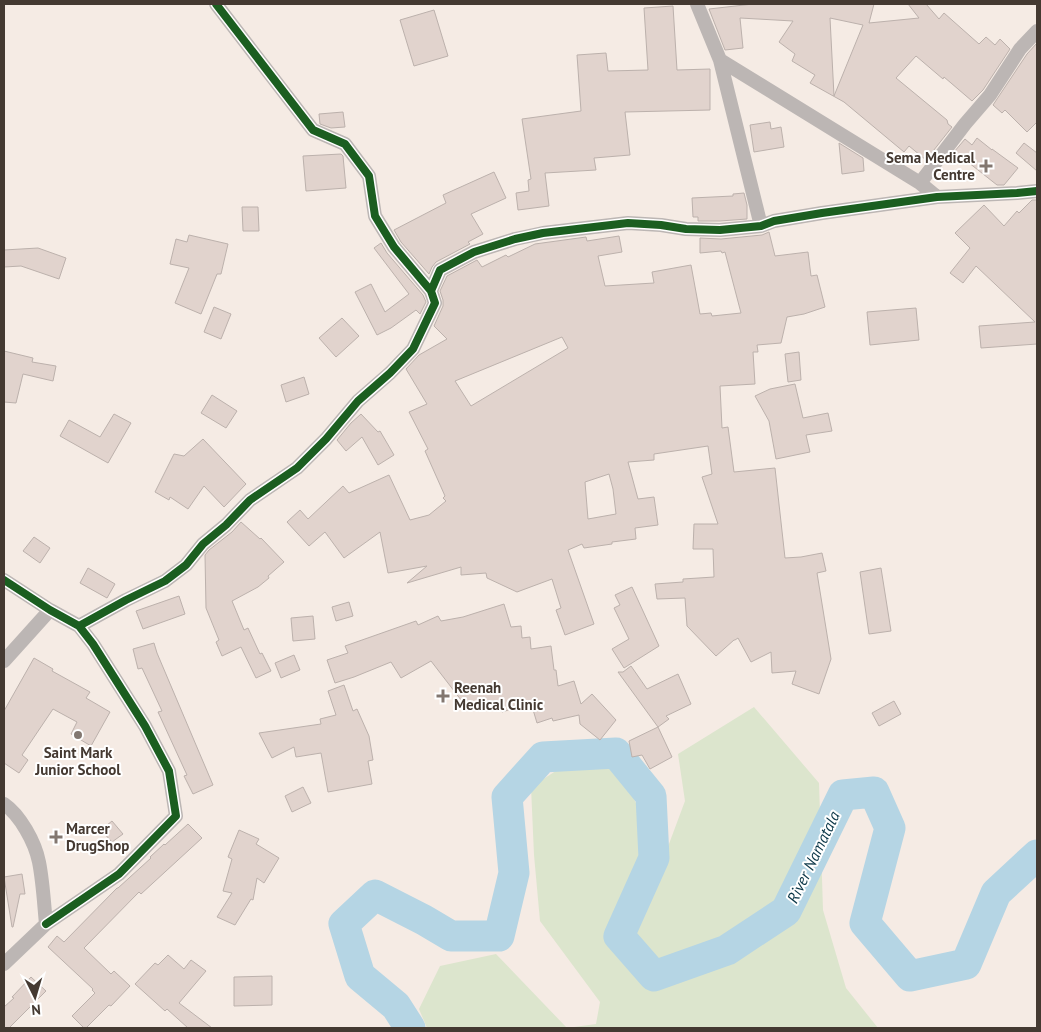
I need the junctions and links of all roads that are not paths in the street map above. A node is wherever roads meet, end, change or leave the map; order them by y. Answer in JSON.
{"nodes":[{"id":1,"x":216,"y":4,"type":"edge"},
{"id":2,"x":697,"y":4,"type":"edge"},
{"id":3,"x":1037,"y":31,"type":"edge"},
{"id":4,"x":720,"y":60,"type":"junction"},
{"id":5,"x":920,"y":182,"type":"junction"},
{"id":6,"x":1037,"y":191,"type":"edge"},
{"id":7,"x":937,"y":197,"type":"junction"},
{"id":8,"x":761,"y":226,"type":"junction"},
{"id":9,"x":431,"y":291,"type":"junction"},
{"id":10,"x":4,"y":580,"type":"edge"},
{"id":11,"x":50,"y":610,"type":"junction"},
{"id":12,"x":79,"y":626,"type":"junction"},
{"id":13,"x":4,"y":661,"type":"edge"},
{"id":14,"x":4,"y":804,"type":"edge"},
{"id":15,"x":46,"y":924,"type":"junction"},
{"id":16,"x":4,"y":964,"type":"edge"}],
"edges":[{"from":1,"to":9,"type":"street"},
{"from":2,"to":4,"type":"street"},
{"from":3,"to":5,"type":"street"},
{"from":4,"to":5,"type":"street"},
{"from":4,"to":8,"type":"street"},
{"from":5,"to":7,"type":"street"},
{"from":6,"to":7,"type":"street"},
{"from":7,"to":8,"type":"street"},
{"from":8,"to":9,"type":"street"},
{"from":9,"to":12,"type":"street"},
{"from":10,"to":11,"type":"street"},
{"from":11,"to":12,"type":"street"},
{"from":11,"to":13,"type":"street"},
{"from":12,"to":15,"type":"street"},
{"from":14,"to":15,"type":"street"},
{"from":15,"to":16,"type":"street"}]}
